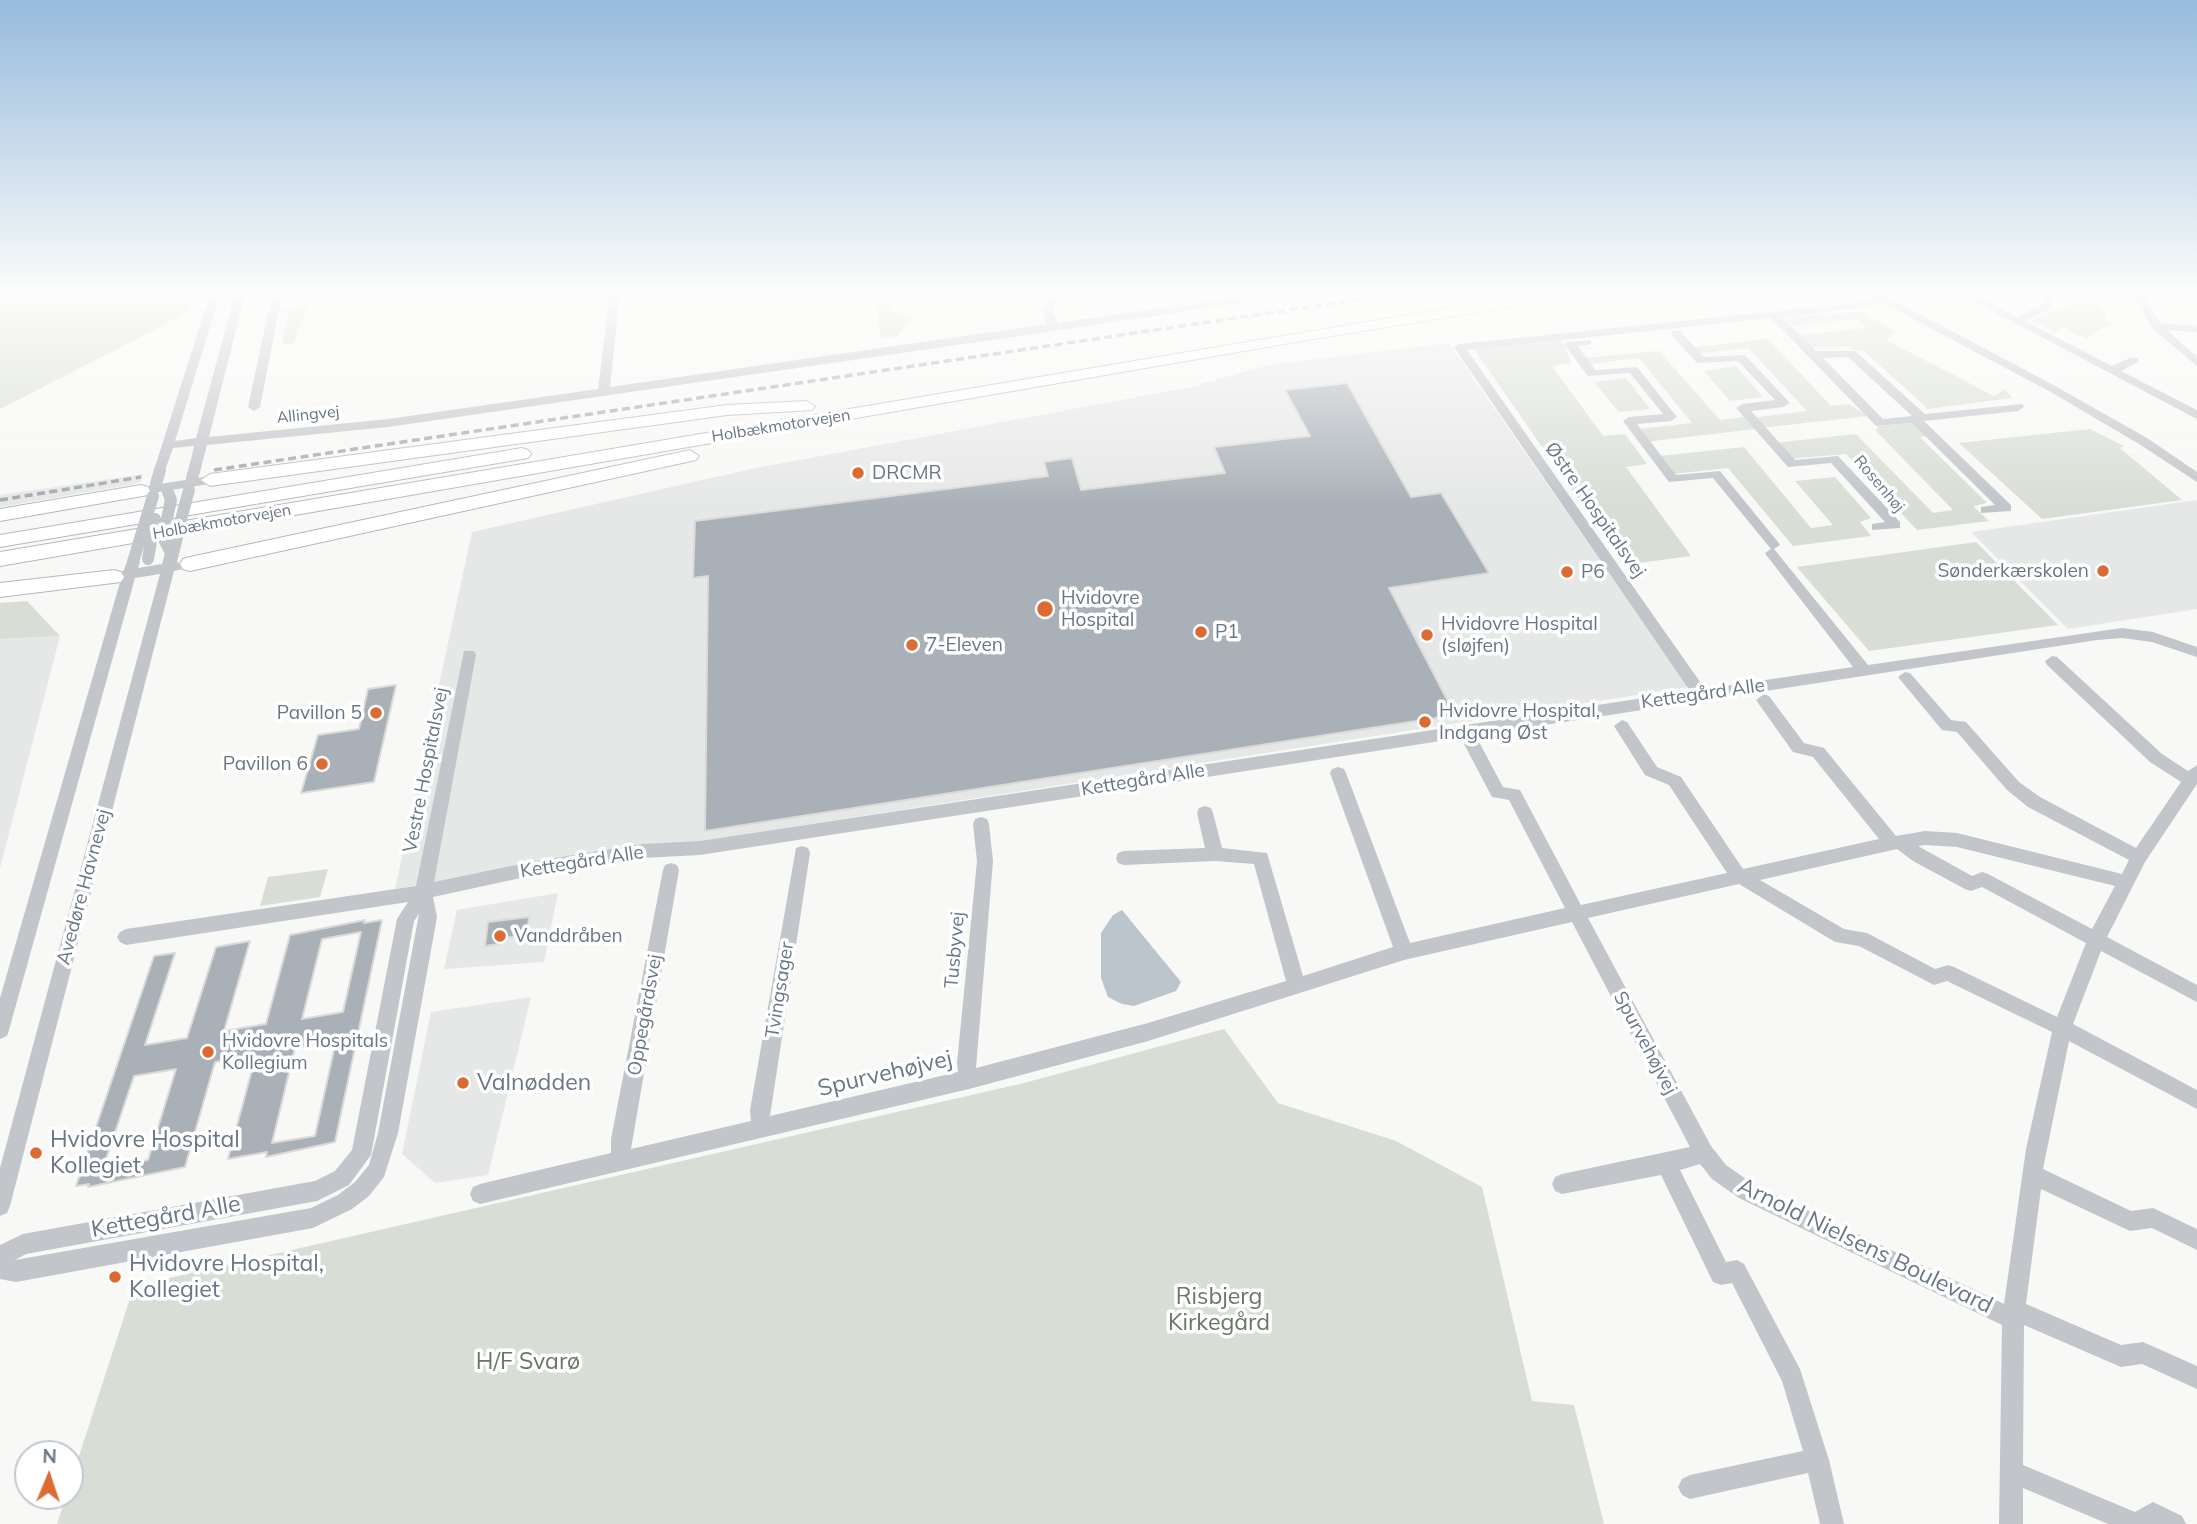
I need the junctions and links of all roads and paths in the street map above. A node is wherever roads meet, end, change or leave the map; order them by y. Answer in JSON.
{"nodes":[{"id":1,"x":193,"y":365,"type":"edge"},
{"id":2,"x":221,"y":365,"type":"edge"},
{"id":3,"x":263,"y":365,"type":"edge"},
{"id":4,"x":607,"y":365,"type":"edge"},
{"id":5,"x":789,"y":365,"type":"edge"},
{"id":6,"x":1048,"y":365,"type":"edge"},
{"id":7,"x":1130,"y":365,"type":"edge"},
{"id":8,"x":1168,"y":365,"type":"edge"},
{"id":9,"x":1473,"y":365,"type":"edge"},
{"id":10,"x":1585,"y":365,"type":"edge"},
{"id":11,"x":1749,"y":365,"type":"edge"},
{"id":12,"x":1823,"y":365,"type":"edge"},
{"id":13,"x":1863,"y":365,"type":"edge"},
{"id":14,"x":2002,"y":365,"type":"edge"},
{"id":15,"x":2101,"y":365,"type":"edge"},
{"id":16,"x":2124,"y":365,"type":"edge"},
{"id":17,"x":2112,"y":371,"type":"junction"},
{"id":18,"x":604,"y":391,"type":"junction"},
{"id":19,"x":806,"y":406,"type":"junction"},
{"id":20,"x":254,"y":407,"type":"dead end"},
{"id":21,"x":2018,"y":407,"type":"dead end"},
{"id":22,"x":2197,"y":415,"type":"edge"},
{"id":23,"x":1919,"y":419,"type":"junction"},
{"id":24,"x":201,"y":441,"type":"junction"},
{"id":25,"x":169,"y":445,"type":"junction"},
{"id":26,"x":2197,"y":478,"type":"edge"},
{"id":27,"x":195,"y":483,"type":"junction"},
{"id":28,"x":154,"y":490,"type":"junction"},
{"id":29,"x":1986,"y":510,"type":"dead end"},
{"id":30,"x":0,"y":515,"type":"edge"},
{"id":31,"x":1877,"y":527,"type":"dead end"},
{"id":32,"x":0,"y":541,"type":"edge"},
{"id":33,"x":0,"y":559,"type":"edge"},
{"id":34,"x":170,"y":561,"type":"junction"},
{"id":35,"x":190,"y":564,"type":"joint"},
{"id":36,"x":131,"y":568,"type":"junction"},
{"id":37,"x":0,"y":590,"type":"edge"},
{"id":38,"x":2197,"y":652,"type":"edge"},
{"id":39,"x":469,"y":655,"type":"dead end"},
{"id":40,"x":2052,"y":661,"type":"dead end"},
{"id":41,"x":1864,"y":670,"type":"junction"},
{"id":42,"x":1905,"y":677,"type":"dead end"},
{"id":43,"x":1700,"y":694,"type":"junction"},
{"id":44,"x":1764,"y":700,"type":"dead end"},
{"id":45,"x":1622,"y":726,"type":"dead end"},
{"id":46,"x":1472,"y":744,"type":"dead end"},
{"id":47,"x":1338,"y":773,"type":"dead end"},
{"id":48,"x":2193,"y":776,"type":"edge"},
{"id":49,"x":1205,"y":813,"type":"dead end"},
{"id":50,"x":981,"y":824,"type":"dead end"},
{"id":51,"x":1896,"y":842,"type":"junction"},
{"id":52,"x":802,"y":853,"type":"dead end"},
{"id":53,"x":1215,"y":854,"type":"junction"},
{"id":54,"x":2139,"y":857,"type":"junction"},
{"id":55,"x":1124,"y":858,"type":"dead end"},
{"id":56,"x":671,"y":870,"type":"dead end"},
{"id":57,"x":1738,"y":875,"type":"junction"},
{"id":58,"x":2126,"y":882,"type":"junction"},
{"id":59,"x":423,"y":892,"type":"junction"},
{"id":60,"x":1575,"y":911,"type":"junction"},
{"id":61,"x":126,"y":937,"type":"dead end"},
{"id":62,"x":2096,"y":940,"type":"junction"},
{"id":63,"x":1404,"y":952,"type":"junction"},
{"id":64,"x":1296,"y":984,"type":"junction"},
{"id":65,"x":2197,"y":994,"type":"edge"},
{"id":66,"x":2062,"y":1028,"type":"junction"},
{"id":67,"x":0,"y":1030,"type":"edge"},
{"id":68,"x":969,"y":1080,"type":"junction"},
{"id":69,"x":2197,"y":1100,"type":"edge"},
{"id":70,"x":761,"y":1127,"type":"junction"},
{"id":71,"x":1704,"y":1153,"type":"junction"},
{"id":72,"x":621,"y":1160,"type":"junction"},
{"id":73,"x":1666,"y":1164,"type":"junction"},
{"id":74,"x":1718,"y":1172,"type":"joint"},
{"id":75,"x":2032,"y":1174,"type":"junction"},
{"id":76,"x":1562,"y":1184,"type":"dead end"},
{"id":77,"x":480,"y":1194,"type":"dead end"},
{"id":78,"x":0,"y":1206,"type":"edge"},
{"id":79,"x":2197,"y":1240,"type":"edge"},
{"id":80,"x":0,"y":1257,"type":"edge"},
{"id":81,"x":0,"y":1268,"type":"edge"},
{"id":82,"x":2014,"y":1314,"type":"junction"},
{"id":83,"x":2197,"y":1378,"type":"edge"},
{"id":84,"x":1817,"y":1460,"type":"junction"},
{"id":85,"x":2010,"y":1471,"type":"junction"},
{"id":86,"x":1690,"y":1487,"type":"dead end"},
{"id":87,"x":1832,"y":1524,"type":"edge"},
{"id":88,"x":2011,"y":1524,"type":"edge"},
{"id":89,"x":2136,"y":1524,"type":"edge"},
{"id":90,"x":2174,"y":1524,"type":"edge"}],
"edges":[{"from":1,"to":25,"type":"street","name":"Avedøre Havnevej"},
{"from":2,"to":24,"type":"street","name":"Avedøre Havnevej"},
{"from":3,"to":20,"type":"street"},
{"from":4,"to":18,"type":"street"},
{"from":5,"to":18,"type":"street","name":"Allingvej"},
{"from":6,"to":19,"type":"highway","name":"Holbækmotorvejen"},
{"from":7,"to":33,"type":"highway","name":"Holbækmotorvejen"},
{"from":8,"to":35,"type":"highway"},
{"from":9,"to":43,"type":"street","name":"Østre Hospitalsvej"},
{"from":10,"to":41,"type":"street"},
{"from":11,"to":31,"type":"street","name":"Rosenhøj"},
{"from":12,"to":23,"type":"street"},
{"from":13,"to":23,"type":"street"},
{"from":14,"to":26,"type":"street"},
{"from":15,"to":17,"type":"street"},
{"from":16,"to":17,"type":"street"},
{"from":17,"to":22,"type":"street"},
{"from":18,"to":24,"type":"street","name":"Allingvej"},
{"from":19,"to":27,"type":"highway"},
{"from":19,"to":32,"type":"highway","name":"Holbækmotorvejen"},
{"from":21,"to":23,"type":"street"},
{"from":23,"to":29,"type":"street"},
{"from":24,"to":25,"type":"street","name":"Allingvej"},
{"from":24,"to":27,"type":"street","name":"Avedøre Havnevej","bridge":true},
{"from":25,"to":28,"type":"street","name":"Avedøre Havnevej","bridge":true},
{"from":27,"to":28,"type":"street"},
{"from":27,"to":34,"type":"street","name":"Avedøre Havnevej","bridge":true},
{"from":28,"to":30,"type":"highway"},
{"from":28,"to":34,"type":"street","bridge":true},
{"from":28,"to":36,"type":"street","name":"Avedøre Havnevej","bridge":true},
{"from":34,"to":35,"type":"street"},
{"from":34,"to":36,"type":"street"},
{"from":34,"to":36,"type":"street"},
{"from":34,"to":78,"type":"street","name":"Avedøre Havnevej"},
{"from":36,"to":37,"type":"highway"},
{"from":36,"to":67,"type":"street","name":"Avedøre Havnevej"},
{"from":38,"to":41,"type":"street","name":"Kettegård Alle"},
{"from":39,"to":59,"type":"street","name":"Vestre Hospitalsvej"},
{"from":40,"to":48,"type":"street","name":"Arnold Nielsens Boulevard"},
{"from":41,"to":43,"type":"street","name":"Kettegård Alle"},
{"from":42,"to":54,"type":"street"},
{"from":43,"to":59,"type":"street","name":"Kettegård Alle"},
{"from":44,"to":51,"type":"street"},
{"from":45,"to":57,"type":"street"},
{"from":46,"to":60,"type":"street","name":"Spurvehøjvej"},
{"from":47,"to":63,"type":"street"},
{"from":48,"to":54,"type":"street","name":"Arnold Nielsens Boulevard"},
{"from":49,"to":53,"type":"street"},
{"from":50,"to":68,"type":"street","name":"Tusbyvej"},
{"from":51,"to":57,"type":"street","name":"Spurvehøjvej"},
{"from":51,"to":58,"type":"street","name":"Spurvehøjvej"},
{"from":51,"to":62,"type":"street"},
{"from":52,"to":70,"type":"street","name":"Tvingsager"},
{"from":53,"to":55,"type":"street"},
{"from":53,"to":64,"type":"street"},
{"from":54,"to":58,"type":"street","name":"Arnold Nielsens Boulevard"},
{"from":56,"to":72,"type":"street","name":"Oppegårdsvej"},
{"from":57,"to":60,"type":"street","name":"Spurvehøjvej"},
{"from":57,"to":66,"type":"street"},
{"from":58,"to":62,"type":"street","name":"Arnold Nielsens Boulevard"},
{"from":59,"to":61,"type":"street","name":"Kettegård Alle"},
{"from":59,"to":80,"type":"street","name":"Kettegård Alle"},
{"from":59,"to":81,"type":"street","name":"Kettegård Alle"},
{"from":60,"to":63,"type":"street","name":"Spurvehøjvej"},
{"from":60,"to":71,"type":"street","name":"Spurvehøjvej"},
{"from":62,"to":65,"type":"street"},
{"from":62,"to":66,"type":"street","name":"Arnold Nielsens Boulevard"},
{"from":63,"to":64,"type":"street","name":"Spurvehøjvej"},
{"from":64,"to":68,"type":"street","name":"Spurvehøjvej"},
{"from":66,"to":69,"type":"street"},
{"from":66,"to":75,"type":"street","name":"Arnold Nielsens Boulevard"},
{"from":68,"to":70,"type":"street","name":"Spurvehøjvej"},
{"from":70,"to":72,"type":"street","name":"Spurvehøjvej"},
{"from":71,"to":73,"type":"street"},
{"from":71,"to":74,"type":"street","name":"Spurvehøjvej"},
{"from":72,"to":77,"type":"street","name":"Spurvehøjvej"},
{"from":73,"to":76,"type":"street"},
{"from":73,"to":84,"type":"street"},
{"from":74,"to":82,"type":"street","name":"Arnold Nielsens Boulevard"},
{"from":75,"to":79,"type":"street"},
{"from":75,"to":82,"type":"street","name":"Arnold Nielsens Boulevard"},
{"from":82,"to":83,"type":"street","name":"Arnold Nielsens Boulevard"},
{"from":82,"to":85,"type":"street","name":"Arnold Nielsens Boulevard"},
{"from":84,"to":86,"type":"street"},
{"from":84,"to":87,"type":"street"},
{"from":85,"to":88,"type":"street","name":"Arnold Nielsens Boulevard"},
{"from":85,"to":89,"type":"street"},
{"from":89,"to":90,"type":"street"}]}
